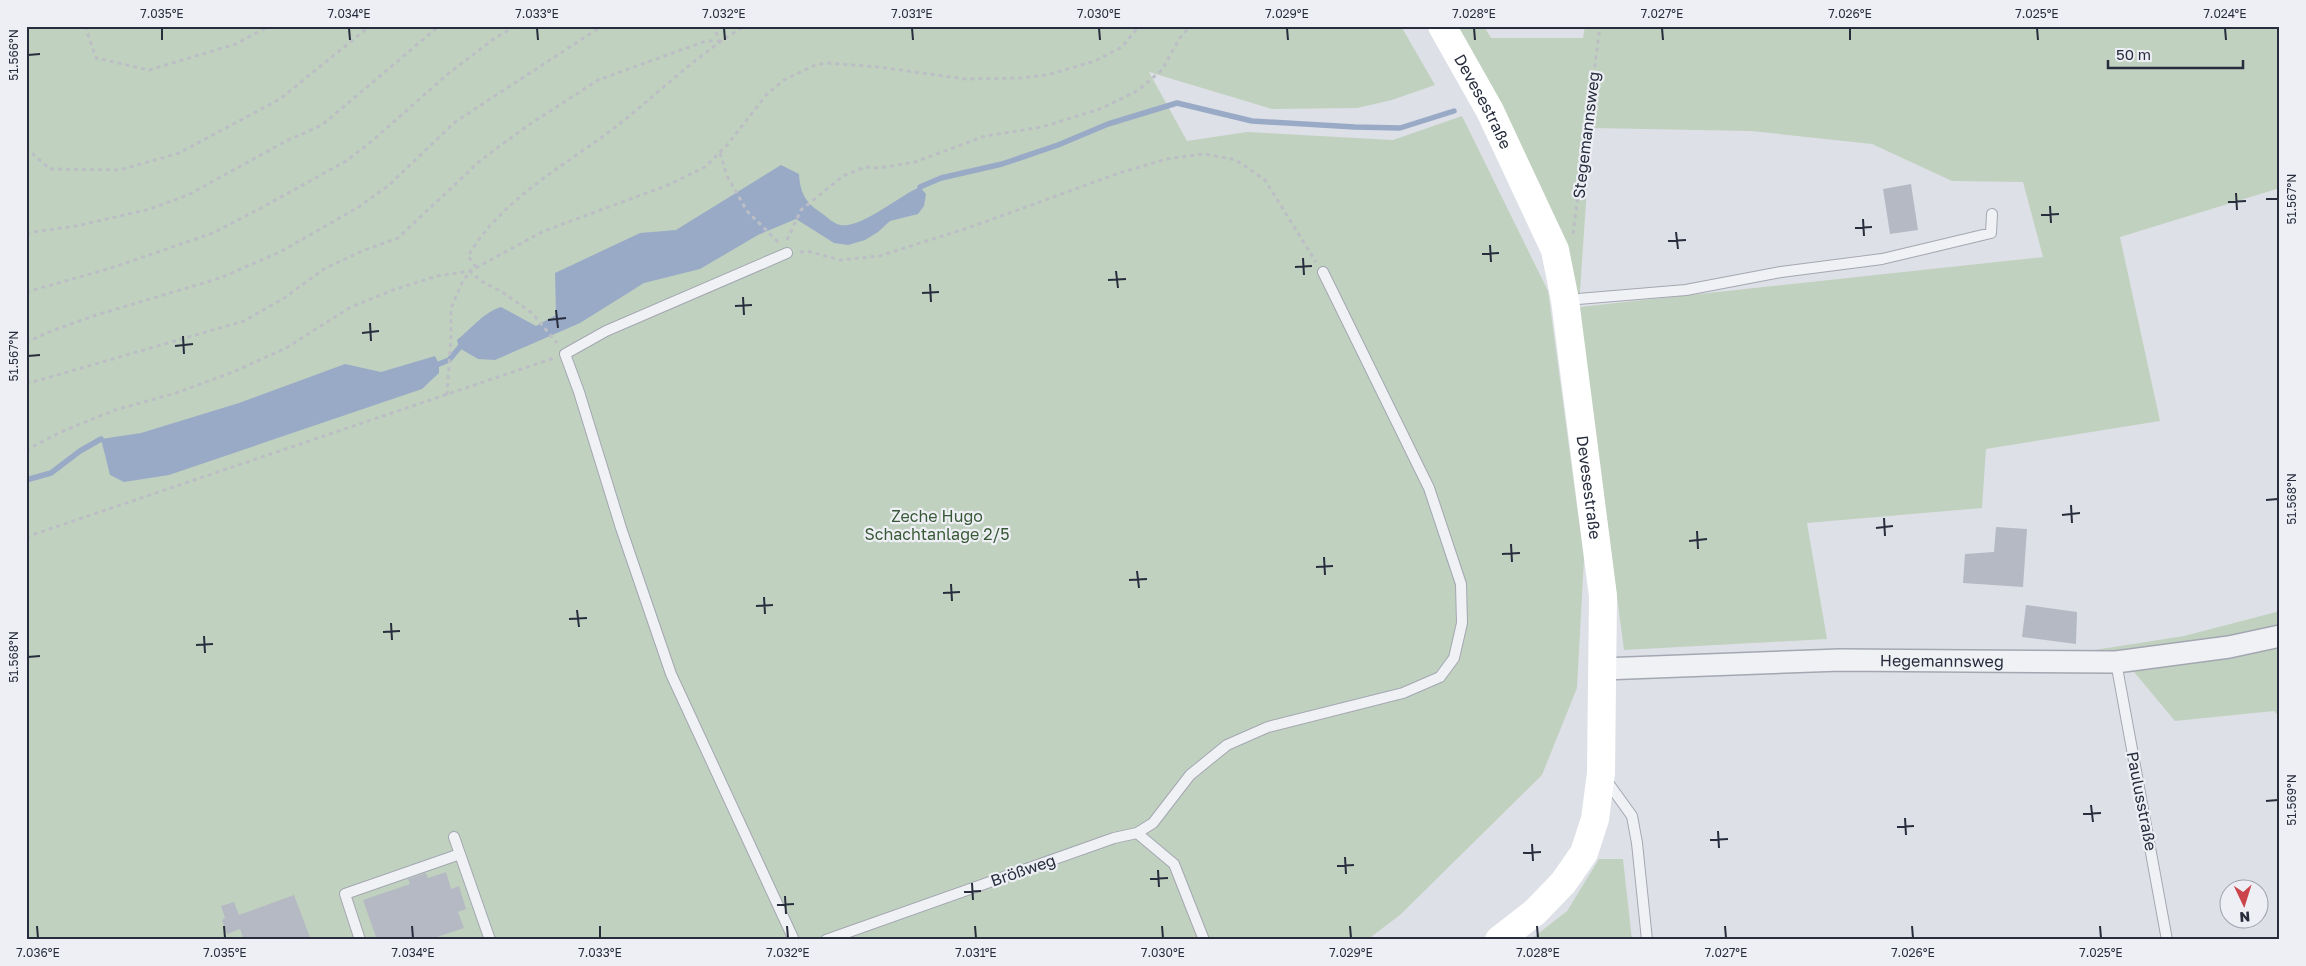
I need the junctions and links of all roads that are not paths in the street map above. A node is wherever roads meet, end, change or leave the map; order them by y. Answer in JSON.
{"nodes":[{"id":1,"x":1442,"y":26,"type":"edge"},
{"id":2,"x":1992,"y":214,"type":"dead end"},
{"id":3,"x":787,"y":253,"type":"road end"},
{"id":4,"x":1322,"y":272,"type":"road end"},
{"id":5,"x":1565,"y":300,"type":"junction"},
{"id":6,"x":2280,"y":636,"type":"edge"},
{"id":7,"x":2116,"y":662,"type":"junction"},
{"id":8,"x":1602,"y":669,"type":"junction"},
{"id":9,"x":1601,"y":773,"type":"junction"},
{"id":10,"x":1137,"y":833,"type":"junction"},
{"id":11,"x":454,"y":837,"type":"dead end"},
{"id":12,"x":460,"y":854,"type":"junction"},
{"id":13,"x":360,"y":940,"type":"edge"},
{"id":14,"x":490,"y":940,"type":"edge"},
{"id":15,"x":794,"y":940,"type":"edge"},
{"id":16,"x":826,"y":940,"type":"edge"},
{"id":17,"x":1204,"y":940,"type":"edge"},
{"id":18,"x":1499,"y":940,"type":"edge"},
{"id":19,"x":1646,"y":940,"type":"edge"},
{"id":20,"x":2167,"y":940,"type":"edge"}],
"edges":[{"from":1,"to":5,"type":"street","name":"Devesestraße"},
{"from":2,"to":5,"type":"lane"},
{"from":3,"to":15,"type":"lane"},
{"from":4,"to":10,"type":"lane"},
{"from":5,"to":8,"type":"street","name":"Devesestraße"},
{"from":6,"to":7,"type":"street","name":"Hegemannsweg"},
{"from":7,"to":8,"type":"street","name":"Hegemannsweg"},
{"from":7,"to":20,"type":"lane","name":"Paulusstraße"},
{"from":8,"to":9,"type":"street","name":"Devesestraße"},
{"from":9,"to":18,"type":"street","name":"Devesestraße"},
{"from":9,"to":19,"type":"lane"},
{"from":10,"to":16,"type":"lane","name":"Brößweg"},
{"from":10,"to":17,"type":"lane"},
{"from":11,"to":12,"type":"lane"},
{"from":12,"to":13,"type":"lane"},
{"from":12,"to":14,"type":"lane"}]}
